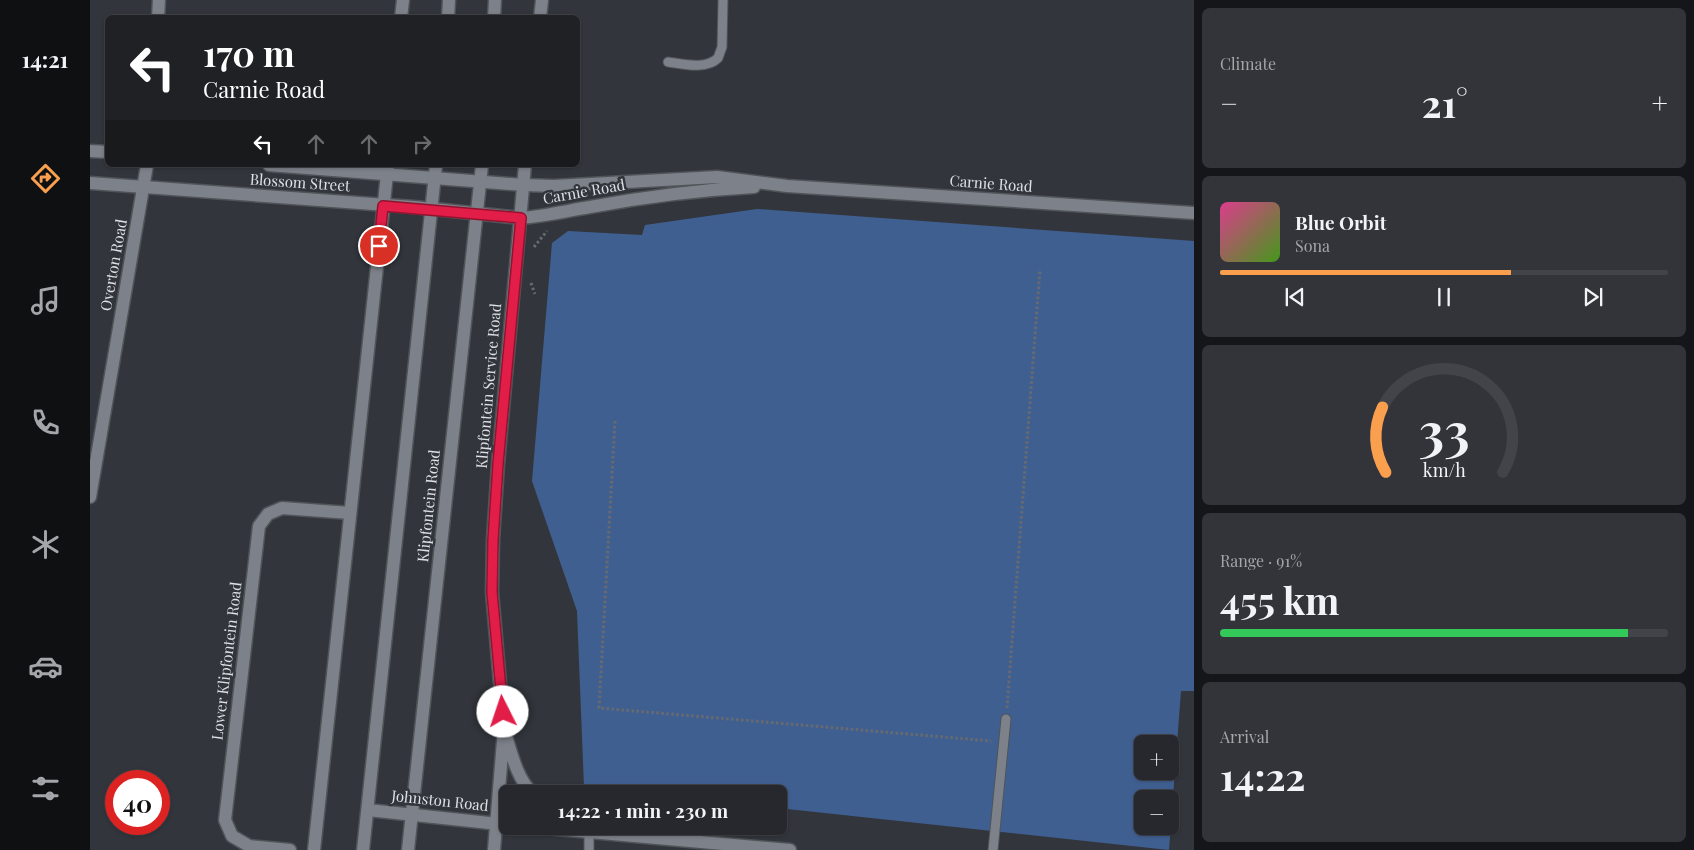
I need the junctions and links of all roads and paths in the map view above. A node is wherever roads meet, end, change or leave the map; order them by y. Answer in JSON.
{"nodes":[{"id":1,"x":159,"y":0,"type":"edge"},
{"id":2,"x":403,"y":0,"type":"edge"},
{"id":3,"x":449,"y":0,"type":"edge"},
{"id":4,"x":495,"y":0,"type":"edge"},
{"id":5,"x":542,"y":0,"type":"edge"},
{"id":6,"x":723,"y":0,"type":"edge"},
{"id":7,"x":158,"y":15,"type":"edge"},
{"id":8,"x":401,"y":15,"type":"edge"},
{"id":9,"x":448,"y":15,"type":"edge"},
{"id":10,"x":494,"y":15,"type":"edge"},
{"id":11,"x":540,"y":15,"type":"edge"},
{"id":12,"x":668,"y":62,"type":"dead end"},
{"id":13,"x":90,"y":151,"type":"edge"},
{"id":14,"x":105,"y":152,"type":"edge"},
{"id":15,"x":147,"y":167,"type":"edge"},
{"id":16,"x":317,"y":167,"type":"edge"},
{"id":17,"x":436,"y":167,"type":"edge"},
{"id":18,"x":482,"y":167,"type":"edge"},
{"id":19,"x":525,"y":167,"type":"edge"},
{"id":20,"x":388,"y":170,"type":"edge"},
{"id":21,"x":434,"y":178,"type":"junction"},
{"id":22,"x":481,"y":182,"type":"junction"},
{"id":23,"x":90,"y":183,"type":"edge"},
{"id":24,"x":524,"y":185,"type":"junction"},
{"id":25,"x":787,"y":186,"type":"junction"},
{"id":26,"x":145,"y":187,"type":"junction"},
{"id":27,"x":383,"y":206,"type":"junction"},
{"id":28,"x":432,"y":208,"type":"junction"},
{"id":29,"x":1194,"y":213,"type":"edge"},
{"id":30,"x":477,"y":214,"type":"junction"},
{"id":31,"x":521,"y":218,"type":"junction"},
{"id":32,"x":550,"y":229,"type":"dead end"},
{"id":33,"x":537,"y":241,"type":"dead end"},
{"id":34,"x":1040,"y":269,"type":"dead end"},
{"id":35,"x":615,"y":421,"type":"dead end"},
{"id":36,"x":90,"y":497,"type":"edge"},
{"id":37,"x":350,"y":513,"type":"junction"},
{"id":38,"x":1006,"y":718,"type":"joint"},
{"id":39,"x":504,"y":729,"type":"junction"},
{"id":40,"x":1004,"y":742,"type":"junction"},
{"id":41,"x":503,"y":785,"type":"edge"},
{"id":42,"x":525,"y":785,"type":"edge"},
{"id":43,"x":368,"y":810,"type":"junction"},
{"id":44,"x":412,"y":815,"type":"junction"},
{"id":45,"x":499,"y":824,"type":"edge"},
{"id":46,"x":499,"y":834,"type":"edge"},
{"id":47,"x":588,"y":835,"type":"edge"},
{"id":48,"x":631,"y":835,"type":"edge"},
{"id":49,"x":290,"y":850,"type":"edge"},
{"id":50,"x":314,"y":850,"type":"edge"},
{"id":51,"x":363,"y":850,"type":"edge"},
{"id":52,"x":408,"y":850,"type":"edge"},
{"id":53,"x":494,"y":850,"type":"edge"},
{"id":54,"x":589,"y":850,"type":"edge"},
{"id":55,"x":790,"y":850,"type":"edge"},
{"id":56,"x":994,"y":850,"type":"edge"}],
"edges":[{"from":1,"to":7,"type":"street"},
{"from":2,"to":8,"type":"street"},
{"from":3,"to":9,"type":"street"},
{"from":4,"to":10,"type":"street"},
{"from":5,"to":11,"type":"street"},
{"from":6,"to":12,"type":"lane"},
{"from":13,"to":14,"type":"street"},
{"from":15,"to":26,"type":"street","name":"Overton Road"},
{"from":16,"to":20,"type":"street","name":"Blossom Street"},
{"from":17,"to":21,"type":"street","name":"Klipfontein Road"},
{"from":18,"to":22,"type":"street","name":"Klipfontein Road"},
{"from":19,"to":24,"type":"street","name":"Klipfontein Service Road"},
{"from":20,"to":21,"type":"street","name":"Blossom Street"},
{"from":20,"to":27,"type":"street"},
{"from":21,"to":22,"type":"street","name":"Blossom Street"},
{"from":21,"to":28,"type":"street","name":"Klipfontein Road"},
{"from":22,"to":24,"type":"street","name":"Carnie Road"},
{"from":22,"to":30,"type":"street","name":"Klipfontein Road"},
{"from":23,"to":26,"type":"street","name":"Blossom Street"},
{"from":24,"to":25,"type":"street","name":"Carnie Road"},
{"from":24,"to":31,"type":"street","name":"Klipfontein Service Road"},
{"from":25,"to":29,"type":"street","name":"Carnie Road"},
{"from":25,"to":31,"type":"street","name":"Carnie Road"},
{"from":26,"to":27,"type":"street","name":"Blossom Street"},
{"from":26,"to":36,"type":"street","name":"Overton Road"},
{"from":27,"to":28,"type":"street","name":"Blossom Street"},
{"from":27,"to":37,"type":"street"},
{"from":28,"to":30,"type":"street","name":"Blossom Street"},
{"from":28,"to":43,"type":"street","name":"Klipfontein Road"},
{"from":30,"to":31,"type":"street","name":"Carnie Road"},
{"from":30,"to":44,"type":"street","name":"Klipfontein Road"},
{"from":31,"to":39,"type":"street","name":"Klipfontein Service Road"},
{"from":32,"to":33,"type":"path"},
{"from":34,"to":38,"type":"path"},
{"from":35,"to":40,"type":"path"},
{"from":37,"to":49,"type":"street","name":"Lower Klipfontein Road"},
{"from":37,"to":50,"type":"street"},
{"from":38,"to":40,"type":"lane"},
{"from":39,"to":41,"type":"street","name":"Klipfontein Service Road"},
{"from":39,"to":42,"type":"street"},
{"from":40,"to":56,"type":"lane"},
{"from":43,"to":44,"type":"street","name":"Johnston Road"},
{"from":43,"to":51,"type":"street","name":"Klipfontein Road"},
{"from":44,"to":45,"type":"street","name":"Johnston Road"},
{"from":44,"to":52,"type":"street","name":"Klipfontein Road"},
{"from":46,"to":53,"type":"street","name":"Klipfontein Service Road"},
{"from":47,"to":54,"type":"lane"},
{"from":48,"to":55,"type":"street"}]}
